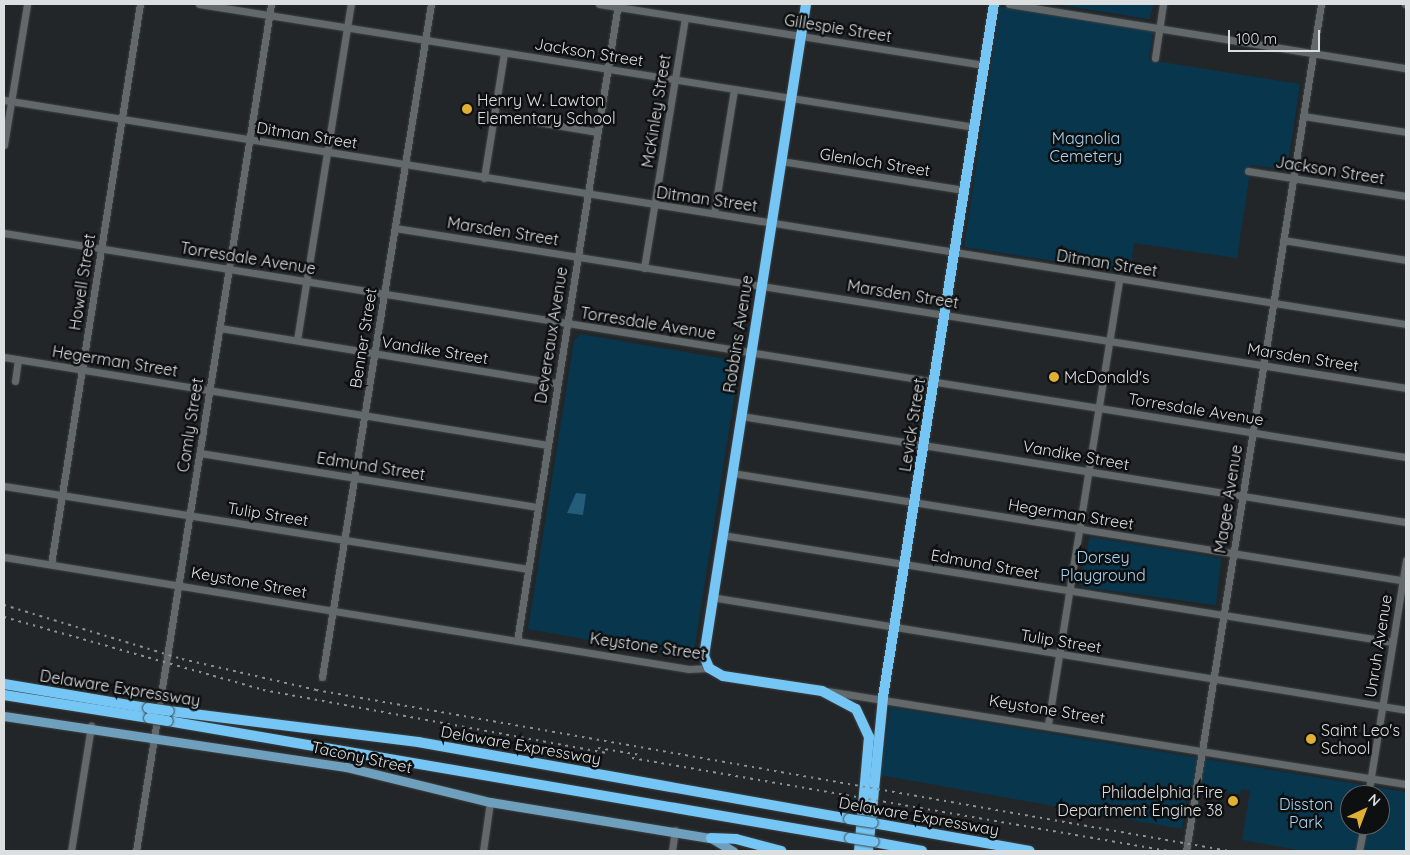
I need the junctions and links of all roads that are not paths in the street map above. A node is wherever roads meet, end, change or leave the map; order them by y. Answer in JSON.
{"nodes":[{"id":1,"x":27,"y":4,"type":"edge"},
{"id":2,"x":140,"y":4,"type":"edge"},
{"id":3,"x":199,"y":4,"type":"edge"},
{"id":4,"x":271,"y":4,"type":"edge"},
{"id":5,"x":351,"y":4,"type":"edge"},
{"id":6,"x":431,"y":4,"type":"edge"},
{"id":7,"x":599,"y":4,"type":"edge"},
{"id":8,"x":806,"y":4,"type":"edge"},
{"id":9,"x":994,"y":4,"type":"edge"},
{"id":10,"x":1008,"y":4,"type":"edge"},
{"id":11,"x":1163,"y":4,"type":"edge"},
{"id":12,"x":1321,"y":4,"type":"edge"},
{"id":13,"x":618,"y":5,"type":"edge"},
{"id":14,"x":269,"y":15,"type":"junction"},
{"id":15,"x":685,"y":18,"type":"junction"},
{"id":16,"x":347,"y":27,"type":"junction"},
{"id":17,"x":1159,"y":29,"type":"junction"},
{"id":18,"x":802,"y":35,"type":"junction"},
{"id":19,"x":425,"y":40,"type":"junction"},
{"id":20,"x":504,"y":53,"type":"junction"},
{"id":21,"x":1313,"y":53,"type":"junction"},
{"id":22,"x":1154,"y":58,"type":"dead end"},
{"id":23,"x":984,"y":65,"type":"junction"},
{"id":24,"x":1406,"y":68,"type":"edge"},
{"id":25,"x":608,"y":69,"type":"junction"},
{"id":26,"x":675,"y":80,"type":"junction"},
{"id":27,"x":734,"y":90,"type":"junction"},
{"id":28,"x":790,"y":98,"type":"junction"},
{"id":29,"x":7,"y":101,"type":"edge"},
{"id":30,"x":495,"y":115,"type":"junction"},
{"id":31,"x":1303,"y":116,"type":"junction"},
{"id":32,"x":121,"y":120,"type":"junction"},
{"id":33,"x":974,"y":127,"type":"junction"},
{"id":34,"x":598,"y":132,"type":"junction"},
{"id":35,"x":1406,"y":132,"type":"edge"},
{"id":36,"x":249,"y":140,"type":"junction"},
{"id":37,"x":4,"y":145,"type":"edge"},
{"id":38,"x":327,"y":153,"type":"junction"},
{"id":39,"x":781,"y":161,"type":"junction"},
{"id":40,"x":405,"y":165,"type":"junction"},
{"id":41,"x":1248,"y":171,"type":"dead end"},
{"id":42,"x":484,"y":178,"type":"junction"},
{"id":43,"x":1293,"y":178,"type":"junction"},
{"id":44,"x":964,"y":190,"type":"junction"},
{"id":45,"x":588,"y":194,"type":"junction"},
{"id":46,"x":1406,"y":196,"type":"edge"},
{"id":47,"x":654,"y":205,"type":"junction"},
{"id":48,"x":714,"y":213,"type":"junction"},
{"id":49,"x":771,"y":222,"type":"junction"},
{"id":50,"x":395,"y":228,"type":"junction"},
{"id":51,"x":4,"y":233,"type":"edge"},
{"id":52,"x":1283,"y":240,"type":"junction"},
{"id":53,"x":102,"y":248,"type":"junction"},
{"id":54,"x":954,"y":252,"type":"junction"},
{"id":55,"x":578,"y":257,"type":"junction"},
{"id":56,"x":1406,"y":260,"type":"edge"},
{"id":57,"x":229,"y":268,"type":"junction"},
{"id":58,"x":644,"y":268,"type":"junction"},
{"id":59,"x":1119,"y":279,"type":"junction"},
{"id":60,"x":307,"y":281,"type":"junction"},
{"id":61,"x":761,"y":286,"type":"junction"},
{"id":62,"x":384,"y":294,"type":"junction"},
{"id":63,"x":1273,"y":304,"type":"junction"},
{"id":64,"x":944,"y":314,"type":"junction"},
{"id":65,"x":567,"y":324,"type":"junction"},
{"id":66,"x":1406,"y":324,"type":"edge"},
{"id":67,"x":220,"y":328,"type":"junction"},
{"id":68,"x":297,"y":340,"type":"junction"},
{"id":69,"x":1109,"y":342,"type":"junction"},
{"id":70,"x":375,"y":354,"type":"junction"},
{"id":71,"x":750,"y":354,"type":"junction"},
{"id":72,"x":4,"y":357,"type":"edge"},
{"id":73,"x":18,"y":360,"type":"junction"},
{"id":74,"x":1263,"y":365,"type":"junction"},
{"id":75,"x":82,"y":370,"type":"junction"},
{"id":76,"x":14,"y":381,"type":"dead end"},
{"id":77,"x":934,"y":382,"type":"junction"},
{"id":78,"x":557,"y":383,"type":"junction"},
{"id":79,"x":1406,"y":388,"type":"edge"},
{"id":80,"x":209,"y":390,"type":"junction"},
{"id":81,"x":1098,"y":408,"type":"junction"},
{"id":82,"x":365,"y":415,"type":"junction"},
{"id":83,"x":741,"y":416,"type":"junction"},
{"id":84,"x":1252,"y":432,"type":"junction"},
{"id":85,"x":924,"y":444,"type":"junction"},
{"id":86,"x":548,"y":445,"type":"junction"},
{"id":87,"x":200,"y":453,"type":"junction"},
{"id":88,"x":1406,"y":457,"type":"edge"},
{"id":89,"x":1088,"y":471,"type":"junction"},
{"id":90,"x":732,"y":473,"type":"junction"},
{"id":91,"x":355,"y":477,"type":"junction"},
{"id":92,"x":4,"y":486,"type":"edge"},
{"id":93,"x":62,"y":496,"type":"junction"},
{"id":94,"x":1242,"y":496,"type":"junction"},
{"id":95,"x":914,"y":502,"type":"junction"},
{"id":96,"x":538,"y":507,"type":"junction"},
{"id":97,"x":189,"y":515,"type":"junction"},
{"id":98,"x":1406,"y":522,"type":"edge"},
{"id":99,"x":1079,"y":530,"type":"junction"},
{"id":100,"x":722,"y":535,"type":"junction"},
{"id":101,"x":346,"y":540,"type":"junction"},
{"id":102,"x":1233,"y":554,"type":"junction"},
{"id":103,"x":4,"y":557,"type":"edge"},
{"id":104,"x":1406,"y":560,"type":"edge"},
{"id":105,"x":51,"y":564,"type":"junction"},
{"id":106,"x":904,"y":564,"type":"junction"},
{"id":107,"x":528,"y":569,"type":"junction"},
{"id":108,"x":1405,"y":580,"type":"edge"},
{"id":109,"x":178,"y":585,"type":"junction"},
{"id":110,"x":1069,"y":592,"type":"junction"},
{"id":111,"x":711,"y":597,"type":"junction"},
{"id":112,"x":332,"y":611,"type":"junction"},
{"id":113,"x":1223,"y":616,"type":"junction"},
{"id":114,"x":895,"y":627,"type":"junction"},
{"id":115,"x":517,"y":641,"type":"junction"},
{"id":116,"x":1393,"y":642,"type":"junction"},
{"id":117,"x":1060,"y":655,"type":"junction"},
{"id":118,"x":709,"y":668,"type":"junction"},
{"id":119,"x":322,"y":677,"type":"dead end"},
{"id":120,"x":1213,"y":679,"type":"junction"},
{"id":121,"x":4,"y":684,"type":"edge"},
{"id":122,"x":822,"y":691,"type":"junction"},
{"id":123,"x":4,"y":694,"type":"edge"},
{"id":124,"x":883,"y":697,"type":"junction"},
{"id":125,"x":1383,"y":706,"type":"junction"},
{"id":126,"x":1406,"y":710,"type":"edge"},
{"id":127,"x":148,"y":713,"type":"junction"},
{"id":128,"x":4,"y":716,"type":"edge"},
{"id":129,"x":168,"y":716,"type":"junction"},
{"id":130,"x":1048,"y":724,"type":"junction"},
{"id":131,"x":91,"y":726,"type":"junction"},
{"id":132,"x":155,"y":736,"type":"junction"},
{"id":133,"x":1202,"y":750,"type":"junction"},
{"id":134,"x":1371,"y":776,"type":"junction"},
{"id":135,"x":1406,"y":784,"type":"edge"},
{"id":136,"x":1370,"y":785,"type":"edge"},
{"id":137,"x":490,"y":802,"type":"junction"},
{"id":138,"x":675,"y":830,"type":"junction"},
{"id":139,"x":1362,"y":835,"type":"edge"},
{"id":140,"x":711,"y":838,"type":"junction"},
{"id":141,"x":871,"y":847,"type":"edge"},
{"id":142,"x":735,"y":850,"type":"edge"},
{"id":143,"x":71,"y":851,"type":"edge"},
{"id":144,"x":136,"y":851,"type":"edge"},
{"id":145,"x":483,"y":851,"type":"edge"},
{"id":146,"x":672,"y":851,"type":"edge"},
{"id":147,"x":782,"y":851,"type":"edge"},
{"id":148,"x":859,"y":851,"type":"edge"},
{"id":149,"x":922,"y":851,"type":"edge"},
{"id":150,"x":1030,"y":851,"type":"edge"},
{"id":151,"x":1186,"y":851,"type":"edge"},
{"id":152,"x":1359,"y":851,"type":"edge"}],
"edges":[{"from":1,"to":29,"type":"street"},
{"from":2,"to":32,"type":"street","name":"Howell Street"},
{"from":3,"to":14,"type":"street","name":"Jackson Street"},
{"from":4,"to":14,"type":"street","name":"Comly Street"},
{"from":5,"to":16,"type":"street"},
{"from":6,"to":19,"type":"street","name":"Benner Street"},
{"from":7,"to":13,"type":"street","name":"Gillespie Street"},
{"from":8,"to":18,"type":"highway","name":"Robbins Avenue"},
{"from":9,"to":23,"type":"highway","name":"Levick Street"},
{"from":10,"to":17,"type":"street"},
{"from":11,"to":17,"type":"street"},
{"from":12,"to":21,"type":"street","name":"Magee Avenue"},
{"from":13,"to":15,"type":"street","name":"Gillespie Street"},
{"from":13,"to":25,"type":"street","name":"Devereaux Avenue"},
{"from":14,"to":16,"type":"street","name":"Jackson Street"},
{"from":14,"to":36,"type":"street","name":"Comly Street"},
{"from":15,"to":18,"type":"street","name":"Gillespie Street"},
{"from":15,"to":26,"type":"street","name":"McKinley Street"},
{"from":16,"to":19,"type":"street","name":"Jackson Street"},
{"from":16,"to":38,"type":"street"},
{"from":17,"to":21,"type":"street"},
{"from":17,"to":22,"type":"street"},
{"from":18,"to":23,"type":"street","name":"Gillespie Street"},
{"from":18,"to":28,"type":"highway","name":"Robbins Avenue"},
{"from":19,"to":20,"type":"street","name":"Jackson Street"},
{"from":19,"to":40,"type":"street","name":"Benner Street"},
{"from":20,"to":25,"type":"street","name":"Jackson Street"},
{"from":20,"to":30,"type":"street"},
{"from":21,"to":24,"type":"street"},
{"from":21,"to":31,"type":"street","name":"Magee Avenue"},
{"from":23,"to":33,"type":"highway","name":"Levick Street"},
{"from":25,"to":26,"type":"street","name":"Jackson Street"},
{"from":25,"to":34,"type":"street","name":"Devereaux Avenue"},
{"from":26,"to":27,"type":"street","name":"Jackson Street"},
{"from":26,"to":47,"type":"street","name":"McKinley Street"},
{"from":27,"to":28,"type":"street","name":"Jackson Street"},
{"from":27,"to":48,"type":"street"},
{"from":28,"to":33,"type":"street","name":"Jackson Street"},
{"from":28,"to":39,"type":"highway","name":"Robbins Avenue"},
{"from":29,"to":32,"type":"street","name":"Ditman Street"},
{"from":29,"to":37,"type":"street"},
{"from":30,"to":34,"type":"street"},
{"from":30,"to":42,"type":"street"},
{"from":31,"to":35,"type":"street"},
{"from":31,"to":43,"type":"street","name":"Magee Avenue"},
{"from":32,"to":36,"type":"street","name":"Ditman Street"},
{"from":32,"to":53,"type":"street","name":"Howell Street"},
{"from":33,"to":44,"type":"highway","name":"Levick Street"},
{"from":34,"to":45,"type":"street","name":"Devereaux Avenue"},
{"from":36,"to":38,"type":"street","name":"Ditman Street"},
{"from":36,"to":57,"type":"street","name":"Comly Street"},
{"from":38,"to":40,"type":"street","name":"Ditman Street"},
{"from":38,"to":60,"type":"street"},
{"from":39,"to":44,"type":"street","name":"Glenloch Street"},
{"from":39,"to":49,"type":"highway","name":"Robbins Avenue"},
{"from":40,"to":42,"type":"street","name":"Ditman Street"},
{"from":40,"to":50,"type":"street","name":"Benner Street"},
{"from":41,"to":43,"type":"street","name":"Jackson Street"},
{"from":42,"to":45,"type":"street","name":"Ditman Street"},
{"from":43,"to":46,"type":"street","name":"Jackson Street"},
{"from":43,"to":52,"type":"street","name":"Magee Avenue"},
{"from":44,"to":54,"type":"highway","name":"Levick Street"},
{"from":45,"to":47,"type":"street","name":"Ditman Street"},
{"from":45,"to":55,"type":"street","name":"Devereaux Avenue"},
{"from":47,"to":48,"type":"street","name":"Ditman Street"},
{"from":47,"to":58,"type":"street","name":"McKinley Street"},
{"from":48,"to":49,"type":"street","name":"Ditman Street"},
{"from":49,"to":54,"type":"street","name":"Ditman Street"},
{"from":49,"to":61,"type":"highway","name":"Robbins Avenue"},
{"from":50,"to":55,"type":"street","name":"Marsden Street"},
{"from":50,"to":62,"type":"street","name":"Benner Street"},
{"from":51,"to":53,"type":"street","name":"Torresdale Avenue"},
{"from":52,"to":56,"type":"street"},
{"from":52,"to":63,"type":"street","name":"Magee Avenue"},
{"from":53,"to":57,"type":"street","name":"Torresdale Avenue"},
{"from":53,"to":75,"type":"street","name":"Howell Street"},
{"from":54,"to":59,"type":"street","name":"Ditman Street"},
{"from":54,"to":64,"type":"highway","name":"Levick Street"},
{"from":55,"to":58,"type":"street","name":"Marsden Street"},
{"from":55,"to":65,"type":"street","name":"Devereaux Avenue"},
{"from":57,"to":60,"type":"street","name":"Torresdale Avenue"},
{"from":57,"to":67,"type":"street","name":"Comly Street"},
{"from":58,"to":61,"type":"street","name":"Marsden Street"},
{"from":59,"to":63,"type":"street","name":"Ditman Street"},
{"from":59,"to":69,"type":"street"},
{"from":60,"to":62,"type":"street","name":"Torresdale Avenue"},
{"from":60,"to":68,"type":"street"},
{"from":61,"to":64,"type":"street","name":"Marsden Street"},
{"from":61,"to":71,"type":"highway","name":"Robbins Avenue"},
{"from":62,"to":65,"type":"street","name":"Torresdale Avenue"},
{"from":62,"to":70,"type":"street","name":"Benner Street"},
{"from":63,"to":66,"type":"street","name":"Ditman Street"},
{"from":63,"to":74,"type":"street","name":"Magee Avenue"},
{"from":64,"to":69,"type":"street","name":"Marsden Street"},
{"from":64,"to":77,"type":"highway","name":"Levick Street"},
{"from":65,"to":71,"type":"street","name":"Torresdale Avenue"},
{"from":65,"to":78,"type":"street","name":"Devereaux Avenue"},
{"from":67,"to":68,"type":"street","name":"Vandike Street"},
{"from":67,"to":80,"type":"street","name":"Comly Street"},
{"from":68,"to":70,"type":"street","name":"Vandike Street"},
{"from":69,"to":74,"type":"street","name":"Marsden Street"},
{"from":69,"to":81,"type":"street"},
{"from":70,"to":78,"type":"street","name":"Vandike Street"},
{"from":70,"to":82,"type":"street","name":"Benner Street"},
{"from":71,"to":77,"type":"street","name":"Torresdale Avenue"},
{"from":71,"to":83,"type":"highway","name":"Robbins Avenue"},
{"from":72,"to":73,"type":"street","name":"Hegerman Street"},
{"from":73,"to":75,"type":"street","name":"Hegerman Street"},
{"from":73,"to":76,"type":"street"},
{"from":74,"to":79,"type":"street","name":"Marsden Street"},
{"from":74,"to":84,"type":"street","name":"Magee Avenue"},
{"from":75,"to":80,"type":"street","name":"Hegerman Street"},
{"from":75,"to":93,"type":"street","name":"Howell Street"},
{"from":77,"to":81,"type":"street","name":"Torresdale Avenue"},
{"from":77,"to":85,"type":"highway","name":"Levick Street"},
{"from":78,"to":86,"type":"street","name":"Devereaux Avenue"},
{"from":80,"to":82,"type":"street","name":"Hegerman Street"},
{"from":80,"to":87,"type":"street","name":"Comly Street"},
{"from":81,"to":84,"type":"street","name":"Torresdale Avenue"},
{"from":81,"to":89,"type":"street"},
{"from":82,"to":86,"type":"street","name":"Hegerman Street"},
{"from":82,"to":91,"type":"street","name":"Benner Street"},
{"from":83,"to":85,"type":"street","name":"Vandike Street"},
{"from":83,"to":90,"type":"highway","name":"Robbins Avenue"},
{"from":84,"to":88,"type":"street","name":"Torresdale Avenue"},
{"from":84,"to":94,"type":"street","name":"Magee Avenue"},
{"from":85,"to":89,"type":"street","name":"Vandike Street"},
{"from":85,"to":95,"type":"highway","name":"Levick Street"},
{"from":86,"to":96,"type":"street","name":"Devereaux Avenue"},
{"from":87,"to":91,"type":"street","name":"Edmund Street"},
{"from":87,"to":97,"type":"street","name":"Comly Street"},
{"from":89,"to":94,"type":"street","name":"Vandike Street"},
{"from":89,"to":99,"type":"street"},
{"from":90,"to":95,"type":"street","name":"Hegerman Street"},
{"from":90,"to":100,"type":"highway","name":"Robbins Avenue"},
{"from":91,"to":96,"type":"street","name":"Edmund Street"},
{"from":91,"to":101,"type":"street","name":"Benner Street"},
{"from":92,"to":93,"type":"street","name":"Tulip Street"},
{"from":93,"to":97,"type":"street","name":"Tulip Street"},
{"from":93,"to":105,"type":"street","name":"Howell Street"},
{"from":94,"to":98,"type":"street","name":"Vandike Street"},
{"from":94,"to":102,"type":"street","name":"Magee Avenue"},
{"from":95,"to":99,"type":"street","name":"Hegerman Street"},
{"from":95,"to":106,"type":"highway","name":"Levick Street"},
{"from":96,"to":107,"type":"street","name":"Devereaux Avenue"},
{"from":97,"to":101,"type":"street","name":"Tulip Street"},
{"from":97,"to":109,"type":"street","name":"Comly Street"},
{"from":99,"to":102,"type":"street","name":"Hegerman Street"},
{"from":99,"to":110,"type":"street"},
{"from":100,"to":106,"type":"street","name":"Edmund Street"},
{"from":100,"to":111,"type":"highway","name":"Robbins Avenue"},
{"from":101,"to":107,"type":"street","name":"Tulip Street"},
{"from":101,"to":112,"type":"street","name":"Benner Street"},
{"from":102,"to":108,"type":"street","name":"Hegerman Street"},
{"from":102,"to":113,"type":"street","name":"Magee Avenue"},
{"from":103,"to":105,"type":"street","name":"Keystone Street"},
{"from":104,"to":108,"type":"street","name":"Unruh Avenue"},
{"from":105,"to":109,"type":"street","name":"Keystone Street"},
{"from":106,"to":110,"type":"street","name":"Edmund Street"},
{"from":106,"to":114,"type":"highway","name":"Levick Street"},
{"from":107,"to":115,"type":"street","name":"Devereaux Avenue"},
{"from":108,"to":116,"type":"street","name":"Unruh Avenue"},
{"from":109,"to":112,"type":"street","name":"Keystone Street"},
{"from":109,"to":132,"type":"street","name":"Comly Street"},
{"from":110,"to":113,"type":"street","name":"Edmund Street"},
{"from":110,"to":117,"type":"street"},
{"from":111,"to":114,"type":"street","name":"Tulip Street"},
{"from":111,"to":118,"type":"highway","name":"Robbins Avenue"},
{"from":112,"to":115,"type":"street","name":"Keystone Street"},
{"from":112,"to":119,"type":"street","name":"Benner Street"},
{"from":113,"to":116,"type":"street","name":"Edmund Street"},
{"from":113,"to":120,"type":"street","name":"Magee Avenue"},
{"from":114,"to":117,"type":"street","name":"Tulip Street"},
{"from":114,"to":124,"type":"highway","name":"Levick Street"},
{"from":115,"to":118,"type":"street","name":"Keystone Street"},
{"from":116,"to":125,"type":"street","name":"Unruh Avenue"},
{"from":117,"to":120,"type":"street","name":"Tulip Street"},
{"from":117,"to":130,"type":"street"},
{"from":118,"to":122,"type":"highway","name":"Keystone Street"},
{"from":120,"to":125,"type":"street","name":"Tulip Street"},
{"from":120,"to":133,"type":"street","name":"Magee Avenue"},
{"from":121,"to":127,"type":"highway","name":"Delaware Expressway"},
{"from":122,"to":124,"type":"street","name":"Keystone Street"},
{"from":122,"to":148,"type":"highway"},
{"from":123,"to":127,"type":"highway","name":"Delaware Expressway"},
{"from":124,"to":130,"type":"street","name":"Keystone Street"},
{"from":124,"to":141,"type":"highway","name":"Levick Street"},
{"from":125,"to":126,"type":"street","name":"Tulip Street"},
{"from":125,"to":134,"type":"street","name":"Unruh Avenue"},
{"from":127,"to":129,"type":"highway","name":"Delaware Expressway","bridge":true},
{"from":128,"to":131,"type":"main road","name":"Tacony Street"},
{"from":129,"to":141,"type":"highway","name":"Delaware Expressway","bridge":true},
{"from":129,"to":150,"type":"highway","name":"Delaware Expressway","bridge":true},
{"from":130,"to":133,"type":"street","name":"Keystone Street"},
{"from":131,"to":132,"type":"main road","name":"Tacony Street"},
{"from":131,"to":143,"type":"street"},
{"from":132,"to":137,"type":"main road","name":"Tacony Street"},
{"from":132,"to":144,"type":"street","name":"Comly Street"},
{"from":133,"to":134,"type":"street","name":"Keystone Street"},
{"from":133,"to":151,"type":"street","name":"Magee Avenue"},
{"from":134,"to":135,"type":"street","name":"Keystone Street"},
{"from":134,"to":136,"type":"street","name":"Unruh Avenue"},
{"from":137,"to":138,"type":"main road","name":"Tacony Street"},
{"from":137,"to":145,"type":"street"},
{"from":138,"to":140,"type":"main road","name":"Tacony Street"},
{"from":138,"to":146,"type":"street"},
{"from":139,"to":152,"type":"street"},
{"from":140,"to":142,"type":"main road","name":"Tacony Street"},
{"from":140,"to":147,"type":"highway"},
{"from":141,"to":149,"type":"highway","name":"Delaware Expressway"}]}
